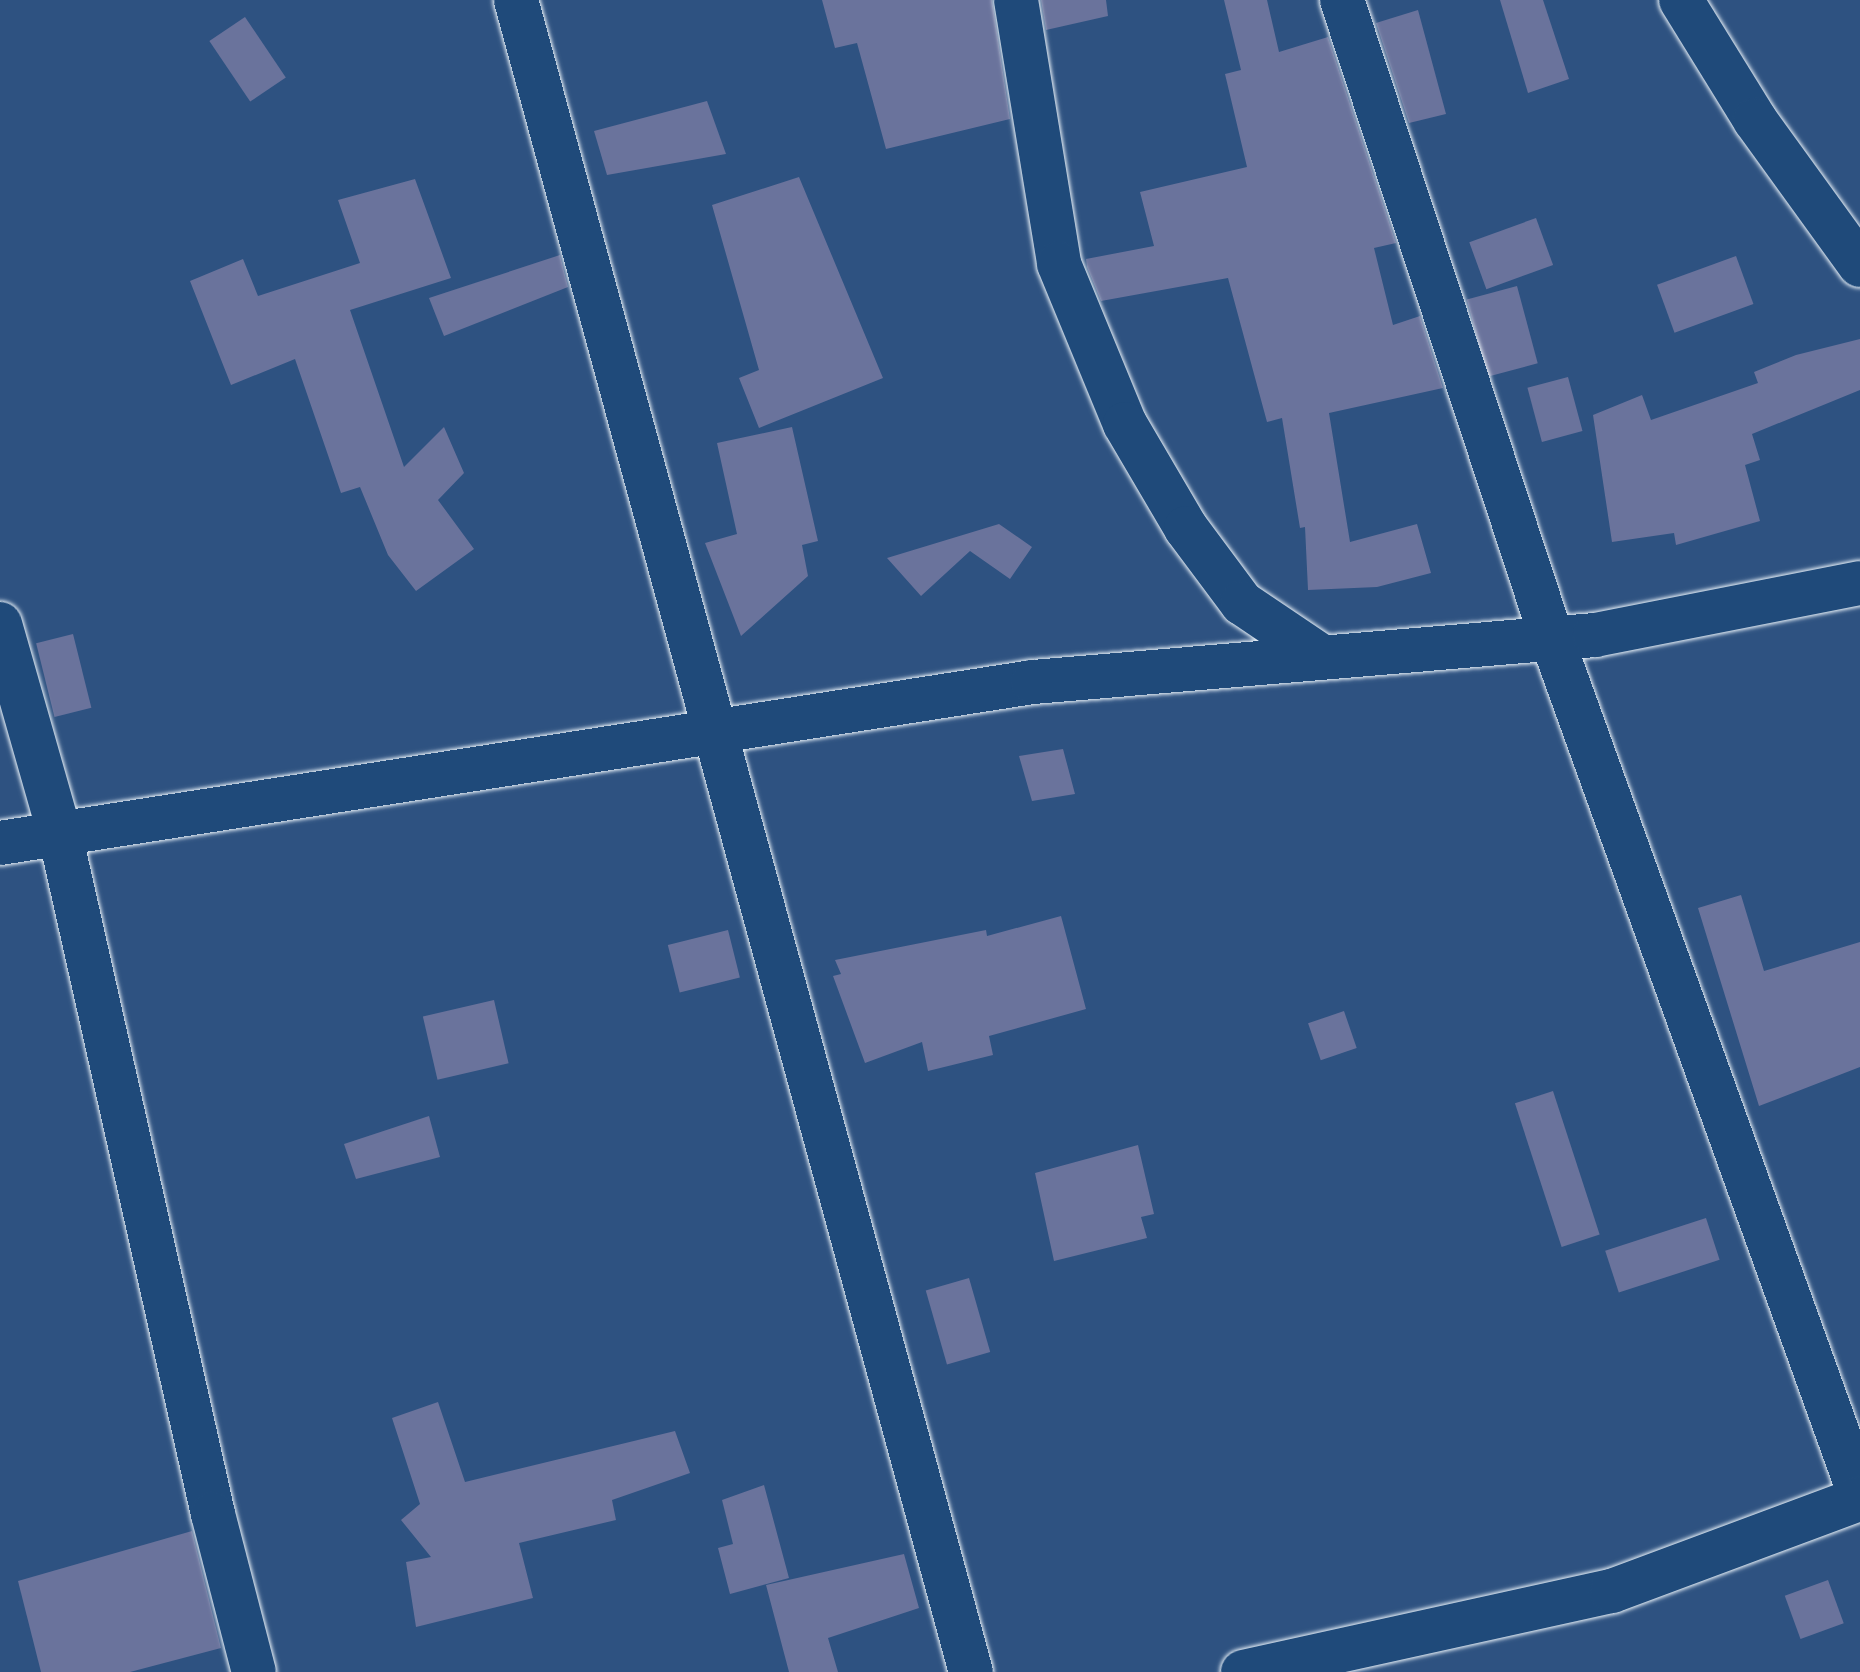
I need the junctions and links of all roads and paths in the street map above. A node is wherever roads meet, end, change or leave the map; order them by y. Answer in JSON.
{"nodes":[{"id":1,"x":516,"y":0,"type":"edge"},
{"id":2,"x":1016,"y":0,"type":"edge"},
{"id":3,"x":1342,"y":0,"type":"edge"},
{"id":4,"x":1681,"y":0,"type":"edge"},
{"id":5,"x":1860,"y":265,"type":"edge"},
{"id":6,"x":1860,"y":583,"type":"edge"},
{"id":7,"x":0,"y":624,"type":"edge"},
{"id":8,"x":1552,"y":639,"type":"junction"},
{"id":9,"x":1322,"y":657,"type":"junction"},
{"id":10,"x":714,"y":732,"type":"junction"},
{"id":11,"x":60,"y":834,"type":"junction"},
{"id":12,"x":0,"y":843,"type":"edge"},
{"id":13,"x":1860,"y":1497,"type":"edge"},
{"id":14,"x":1327,"y":1662,"type":"edge"},
{"id":15,"x":254,"y":1672,"type":"edge"},
{"id":16,"x":971,"y":1672,"type":"edge"},
{"id":17,"x":1243,"y":1672,"type":"edge"}],
"edges":[{"from":1,"to":10,"type":"street"},
{"from":2,"to":9,"type":"street"},
{"from":3,"to":8,"type":"street"},
{"from":4,"to":5,"type":"street"},
{"from":6,"to":8,"type":"street"},
{"from":7,"to":11,"type":"street"},
{"from":8,"to":9,"type":"street"},
{"from":8,"to":13,"type":"street"},
{"from":9,"to":10,"type":"street"},
{"from":10,"to":11,"type":"street"},
{"from":10,"to":16,"type":"street"},
{"from":11,"to":12,"type":"street"},
{"from":11,"to":15,"type":"street"},
{"from":13,"to":14,"type":"street"},
{"from":14,"to":17,"type":"street"}]}
